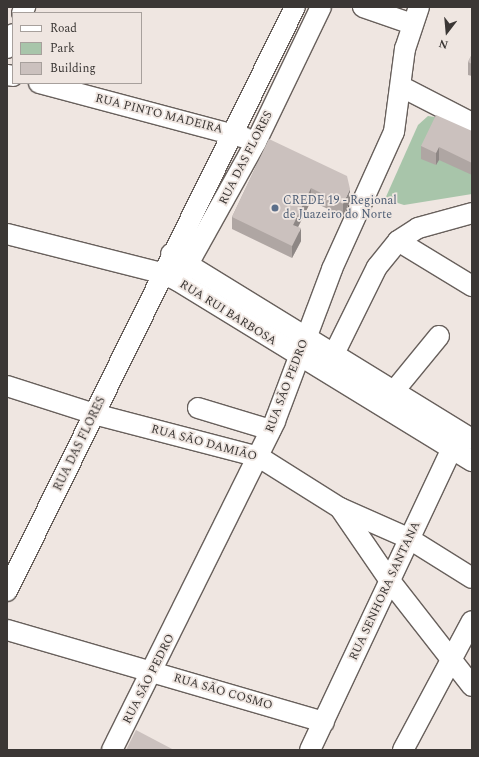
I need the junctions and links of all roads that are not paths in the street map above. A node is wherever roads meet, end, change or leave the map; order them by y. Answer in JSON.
{"nodes":[{"id":1,"x":295,"y":7,"type":"edge"},
{"id":2,"x":321,"y":7,"type":"edge"},
{"id":3,"x":363,"y":7,"type":"edge"},
{"id":4,"x":416,"y":16,"type":"edge"},
{"id":5,"x":12,"y":36,"type":"edge"},
{"id":6,"x":7,"y":48,"type":"edge"},
{"id":7,"x":269,"y":61,"type":"junction"},
{"id":8,"x":291,"y":70,"type":"junction"},
{"id":9,"x":43,"y":84,"type":"edge"},
{"id":10,"x":402,"y":87,"type":"junction"},
{"id":11,"x":472,"y":123,"type":"edge"},
{"id":12,"x":235,"y":133,"type":"junction"},
{"id":13,"x":256,"y":142,"type":"junction"},
{"id":14,"x":472,"y":213,"type":"edge"},
{"id":15,"x":7,"y":234,"type":"edge"},
{"id":16,"x":398,"y":241,"type":"junction"},
{"id":17,"x":171,"y":254,"type":"junction"},
{"id":18,"x":161,"y":273,"type":"junction"},
{"id":19,"x":184,"y":273,"type":"junction"},
{"id":20,"x":472,"y":286,"type":"edge"},
{"id":21,"x":233,"y":292,"type":"junction"},
{"id":22,"x":154,"y":297,"type":"junction"},
{"id":23,"x":224,"y":310,"type":"junction"},
{"id":24,"x":306,"y":336,"type":"junction"},
{"id":25,"x":439,"y":336,"type":"dead end"},
{"id":26,"x":334,"y":353,"type":"junction"},
{"id":27,"x":299,"y":357,"type":"junction"},
{"id":28,"x":325,"y":373,"type":"junction"},
{"id":29,"x":7,"y":386,"type":"edge"},
{"id":30,"x":389,"y":387,"type":"junction"},
{"id":31,"x":375,"y":402,"type":"junction"},
{"id":32,"x":198,"y":408,"type":"dead end"},
{"id":33,"x":94,"y":414,"type":"junction"},
{"id":34,"x":271,"y":430,"type":"junction"},
{"id":35,"x":461,"y":440,"type":"edge"},
{"id":36,"x":258,"y":457,"type":"junction"},
{"id":37,"x":472,"y":461,"type":"edge"},
{"id":38,"x":340,"y":508,"type":"junction"},
{"id":39,"x":408,"y":538,"type":"junction"},
{"id":40,"x":472,"y":578,"type":"edge"},
{"id":41,"x":390,"y":581,"type":"junction"},
{"id":42,"x":7,"y":591,"type":"edge"},
{"id":43,"x":472,"y":621,"type":"edge"},
{"id":44,"x":7,"y":630,"type":"edge"},
{"id":45,"x":451,"y":660,"type":"junction"},
{"id":46,"x":153,"y":672,"type":"junction"},
{"id":47,"x":472,"y":686,"type":"edge"},
{"id":48,"x":324,"y":722,"type":"junction"},
{"id":49,"x":112,"y":750,"type":"edge"},
{"id":50,"x":310,"y":750,"type":"edge"},
{"id":51,"x":403,"y":750,"type":"edge"}],
"edges":[{"from":1,"to":7,"type":"street","name":"RUA DAS FLORES"},
{"from":2,"to":8,"type":"street","name":"RUA DAS FLORES"},
{"from":3,"to":4,"type":"street"},
{"from":4,"to":10,"type":"street","name":"RUA SÃO PEDRO"},
{"from":5,"to":6,"type":"street"},
{"from":7,"to":8,"type":"street"},
{"from":7,"to":12,"type":"street","name":"RUA DAS FLORES"},
{"from":8,"to":13,"type":"street","name":"RUA DAS FLORES"},
{"from":9,"to":12,"type":"street","name":"RUA PINTO MADEIRA"},
{"from":10,"to":11,"type":"street"},
{"from":10,"to":24,"type":"street","name":"RUA SÃO PEDRO"},
{"from":12,"to":13,"type":"street","name":"RUA PINTO MADEIRA"},
{"from":12,"to":17,"type":"street","name":"RUA DAS FLORES"},
{"from":13,"to":19,"type":"street","name":"RUA DAS FLORES"},
{"from":14,"to":16,"type":"street"},
{"from":15,"to":18,"type":"street","name":"RUA RUI BARBOSA"},
{"from":16,"to":20,"type":"street"},
{"from":16,"to":26,"type":"street"},
{"from":17,"to":18,"type":"street","name":"RUA DAS FLORES"},
{"from":17,"to":19,"type":"street","name":"RUA RUI BARBOSA"},
{"from":18,"to":19,"type":"street","name":"RUA RUI BARBOSA"},
{"from":18,"to":22,"type":"street","name":"RUA DAS FLORES"},
{"from":19,"to":21,"type":"street","name":"RUA RUI BARBOSA"},
{"from":19,"to":22,"type":"street","name":"RUA DAS FLORES"},
{"from":19,"to":23,"type":"street","name":"RUA RUI BARBOSA"},
{"from":21,"to":23,"type":"street"},
{"from":21,"to":24,"type":"street","name":"RUA RUI BARBOSA"},
{"from":22,"to":33,"type":"street","name":"RUA DAS FLORES"},
{"from":23,"to":27,"type":"street","name":"RUA RUI BARBOSA"},
{"from":24,"to":26,"type":"street","name":"RUA RUI BARBOSA"},
{"from":24,"to":27,"type":"street","name":"RUA SÃO PEDRO"},
{"from":25,"to":30,"type":"street"},
{"from":26,"to":28,"type":"street"},
{"from":26,"to":30,"type":"street","name":"RUA RUI BARBOSA"},
{"from":27,"to":28,"type":"street","name":"RUA RUI BARBOSA"},
{"from":27,"to":34,"type":"street","name":"RUA SÃO PEDRO"},
{"from":28,"to":31,"type":"street","name":"RUA RUI BARBOSA"},
{"from":29,"to":33,"type":"street","name":"RUA SÃO DAMIÃO"},
{"from":30,"to":31,"type":"street"},
{"from":30,"to":35,"type":"street","name":"RUA RUI BARBOSA"},
{"from":31,"to":35,"type":"street","name":"RUA RUI BARBOSA"},
{"from":32,"to":34,"type":"street"},
{"from":33,"to":36,"type":"street","name":"RUA SÃO DAMIÃO"},
{"from":33,"to":42,"type":"street","name":"RUA DAS FLORES"},
{"from":34,"to":36,"type":"street","name":"RUA SÃO PEDRO"},
{"from":35,"to":37,"type":"street","name":"RUA RUI BARBOSA"},
{"from":35,"to":39,"type":"street","name":"RUA SENHORA SANTANA"},
{"from":36,"to":38,"type":"street","name":"RUA SÃO DAMIÃO"},
{"from":36,"to":46,"type":"street","name":"RUA SÃO PEDRO"},
{"from":38,"to":39,"type":"street","name":"RUA SÃO DAMIÃO"},
{"from":38,"to":41,"type":"street"},
{"from":39,"to":40,"type":"street","name":"RUA SÃO DAMIÃO"},
{"from":39,"to":41,"type":"street","name":"RUA SENHORA SANTANA"},
{"from":41,"to":45,"type":"street"},
{"from":41,"to":48,"type":"street","name":"RUA SENHORA SANTANA"},
{"from":43,"to":45,"type":"street"},
{"from":44,"to":46,"type":"street","name":"RUA SÃO COSMO"},
{"from":45,"to":47,"type":"street"},
{"from":45,"to":51,"type":"street"},
{"from":46,"to":48,"type":"street","name":"RUA SÃO COSMO"},
{"from":46,"to":49,"type":"street","name":"RUA SÃO PEDRO"},
{"from":48,"to":50,"type":"street","name":"RUA SENHORA SANTANA"}]}
